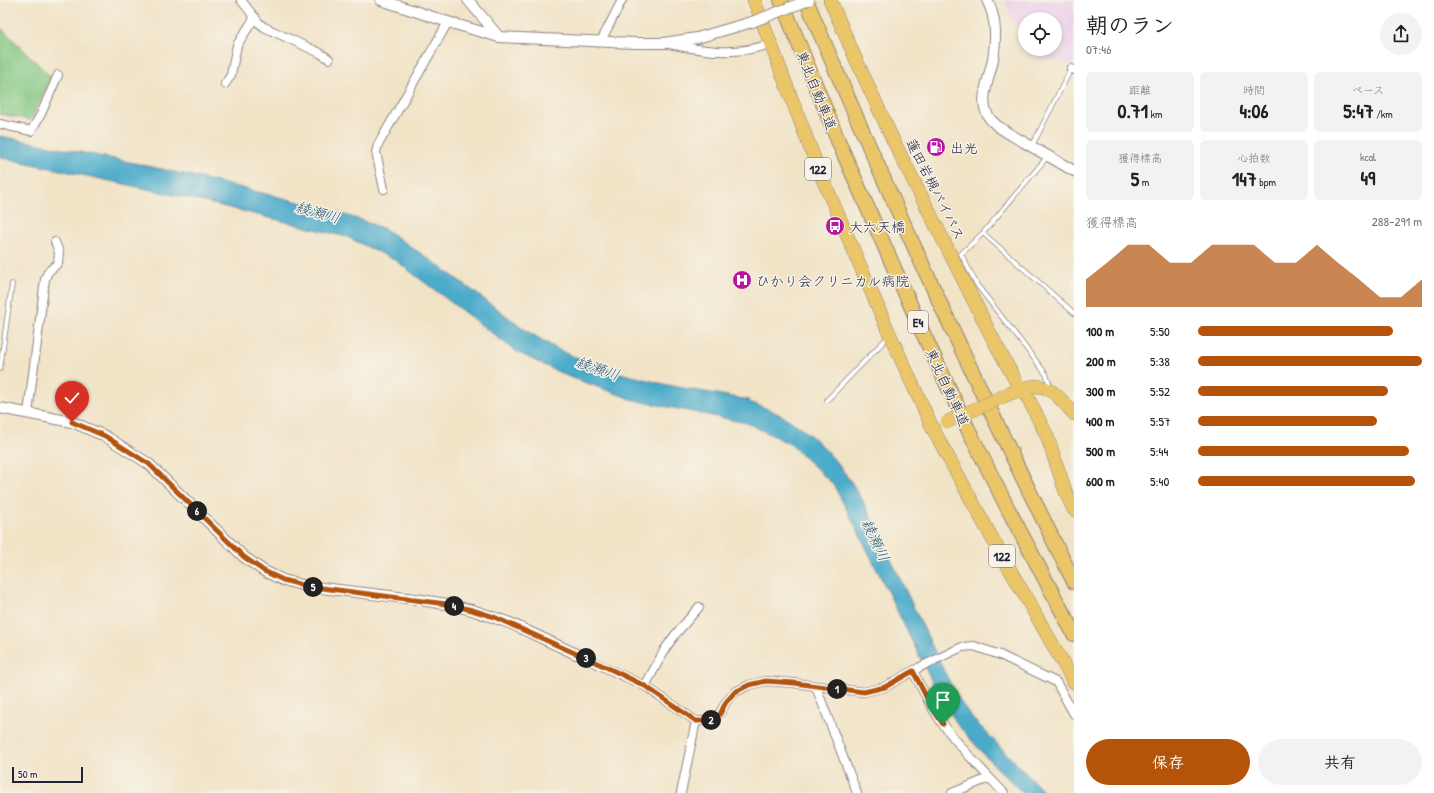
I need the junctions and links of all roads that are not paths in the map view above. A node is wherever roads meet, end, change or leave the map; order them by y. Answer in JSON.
{"nodes":[{"id":1,"x":241,"y":0,"type":"edge"},
{"id":2,"x":380,"y":0,"type":"edge"},
{"id":3,"x":468,"y":0,"type":"edge"},
{"id":4,"x":622,"y":0,"type":"edge"},
{"id":5,"x":754,"y":0,"type":"edge"},
{"id":6,"x":781,"y":0,"type":"edge"},
{"id":7,"x":808,"y":0,"type":"edge"},
{"id":8,"x":830,"y":0,"type":"edge"},
{"id":9,"x":987,"y":0,"type":"edge"},
{"id":10,"x":255,"y":17,"type":"junction"},
{"id":11,"x":448,"y":22,"type":"junction"},
{"id":12,"x":499,"y":37,"type":"junction"},
{"id":13,"x":601,"y":41,"type":"junction"},
{"id":14,"x":664,"y":43,"type":"junction"},
{"id":15,"x":770,"y":44,"type":"junction"},
{"id":16,"x":329,"y":59,"type":"dead end"},
{"id":17,"x":1073,"y":70,"type":"edge"},
{"id":18,"x":58,"y":75,"type":"dead end"},
{"id":19,"x":225,"y":84,"type":"dead end"},
{"id":20,"x":0,"y":124,"type":"edge"},
{"id":21,"x":1032,"y":147,"type":"junction"},
{"id":22,"x":1048,"y":156,"type":"junction"},
{"id":23,"x":1074,"y":172,"type":"edge"},
{"id":24,"x":384,"y":189,"type":"dead end"},
{"id":25,"x":983,"y":233,"type":"junction"},
{"id":26,"x":55,"y":242,"type":"dead end"},
{"id":27,"x":12,"y":284,"type":"dead end"},
{"id":28,"x":1074,"y":313,"type":"edge"},
{"id":29,"x":890,"y":335,"type":"junction"},
{"id":30,"x":0,"y":369,"type":"edge"},
{"id":31,"x":1020,"y":389,"type":"junction"},
{"id":32,"x":1052,"y":390,"type":"junction"},
{"id":33,"x":827,"y":400,"type":"dead end"},
{"id":34,"x":0,"y":408,"type":"edge"},
{"id":35,"x":28,"y":413,"type":"junction"},
{"id":36,"x":1074,"y":414,"type":"edge"},
{"id":37,"x":933,"y":429,"type":"junction"},
{"id":38,"x":1074,"y":510,"type":"edge"},
{"id":39,"x":1074,"y":582,"type":"edge"},
{"id":40,"x":699,"y":607,"type":"dead end"},
{"id":41,"x":1074,"y":634,"type":"edge"},
{"id":42,"x":576,"y":654,"type":"joint"},
{"id":43,"x":916,"y":669,"type":"junction"},
{"id":44,"x":1074,"y":682,"type":"edge"},
{"id":45,"x":645,"y":686,"type":"junction"},
{"id":46,"x":816,"y":686,"type":"junction"},
{"id":47,"x":1074,"y":714,"type":"edge"},
{"id":48,"x":696,"y":721,"type":"junction"},
{"id":49,"x":990,"y":778,"type":"junction"},
{"id":50,"x":681,"y":793,"type":"edge"},
{"id":51,"x":857,"y":793,"type":"edge"},
{"id":52,"x":952,"y":793,"type":"edge"},
{"id":53,"x":1004,"y":793,"type":"edge"}],
"edges":[{"from":1,"to":10,"type":"street"},
{"from":2,"to":11,"type":"street"},
{"from":3,"to":12,"type":"street"},
{"from":4,"to":13,"type":"street"},
{"from":5,"to":15,"type":"highway","number":"122"},
{"from":6,"to":41,"type":"highway","name":"東北自動車道","number":"E4"},
{"from":7,"to":14,"type":"street","bridge":true},
{"from":7,"to":39,"type":"highway","name":"東北自動車道","number":"E4"},
{"from":8,"to":31,"type":"highway","name":"蓮田岩槻バイパス"},
{"from":9,"to":21,"type":"street"},
{"from":10,"to":16,"type":"street"},
{"from":10,"to":19,"type":"street"},
{"from":11,"to":12,"type":"street"},
{"from":11,"to":24,"type":"street"},
{"from":12,"to":13,"type":"street"},
{"from":13,"to":14,"type":"street"},
{"from":14,"to":15,"type":"street"},
{"from":15,"to":29,"type":"highway","number":"122"},
{"from":17,"to":21,"type":"lane"},
{"from":18,"to":20,"type":"street"},
{"from":21,"to":22,"type":"street"},
{"from":22,"to":23,"type":"street"},
{"from":22,"to":25,"type":"lane"},
{"from":25,"to":28,"type":"lane"},
{"from":25,"to":32,"type":"lane"},
{"from":26,"to":35,"type":"street"},
{"from":27,"to":30,"type":"lane"},
{"from":29,"to":33,"type":"lane"},
{"from":29,"to":37,"type":"highway","number":"122"},
{"from":31,"to":32,"type":"highway"},
{"from":31,"to":37,"type":"highway","bridge":true},
{"from":31,"to":38,"type":"highway","name":"蓮田岩槻バイパス"},
{"from":32,"to":36,"type":"highway"},
{"from":34,"to":35,"type":"street"},
{"from":35,"to":42,"type":"street"},
{"from":37,"to":44,"type":"highway","number":"122"},
{"from":40,"to":45,"type":"street"},
{"from":42,"to":45,"type":"street"},
{"from":43,"to":46,"type":"street"},
{"from":43,"to":47,"type":"street"},
{"from":43,"to":49,"type":"street"},
{"from":45,"to":48,"type":"street"},
{"from":46,"to":48,"type":"street"},
{"from":46,"to":51,"type":"street"},
{"from":48,"to":50,"type":"street"},
{"from":49,"to":52,"type":"street"},
{"from":49,"to":53,"type":"street"}]}
